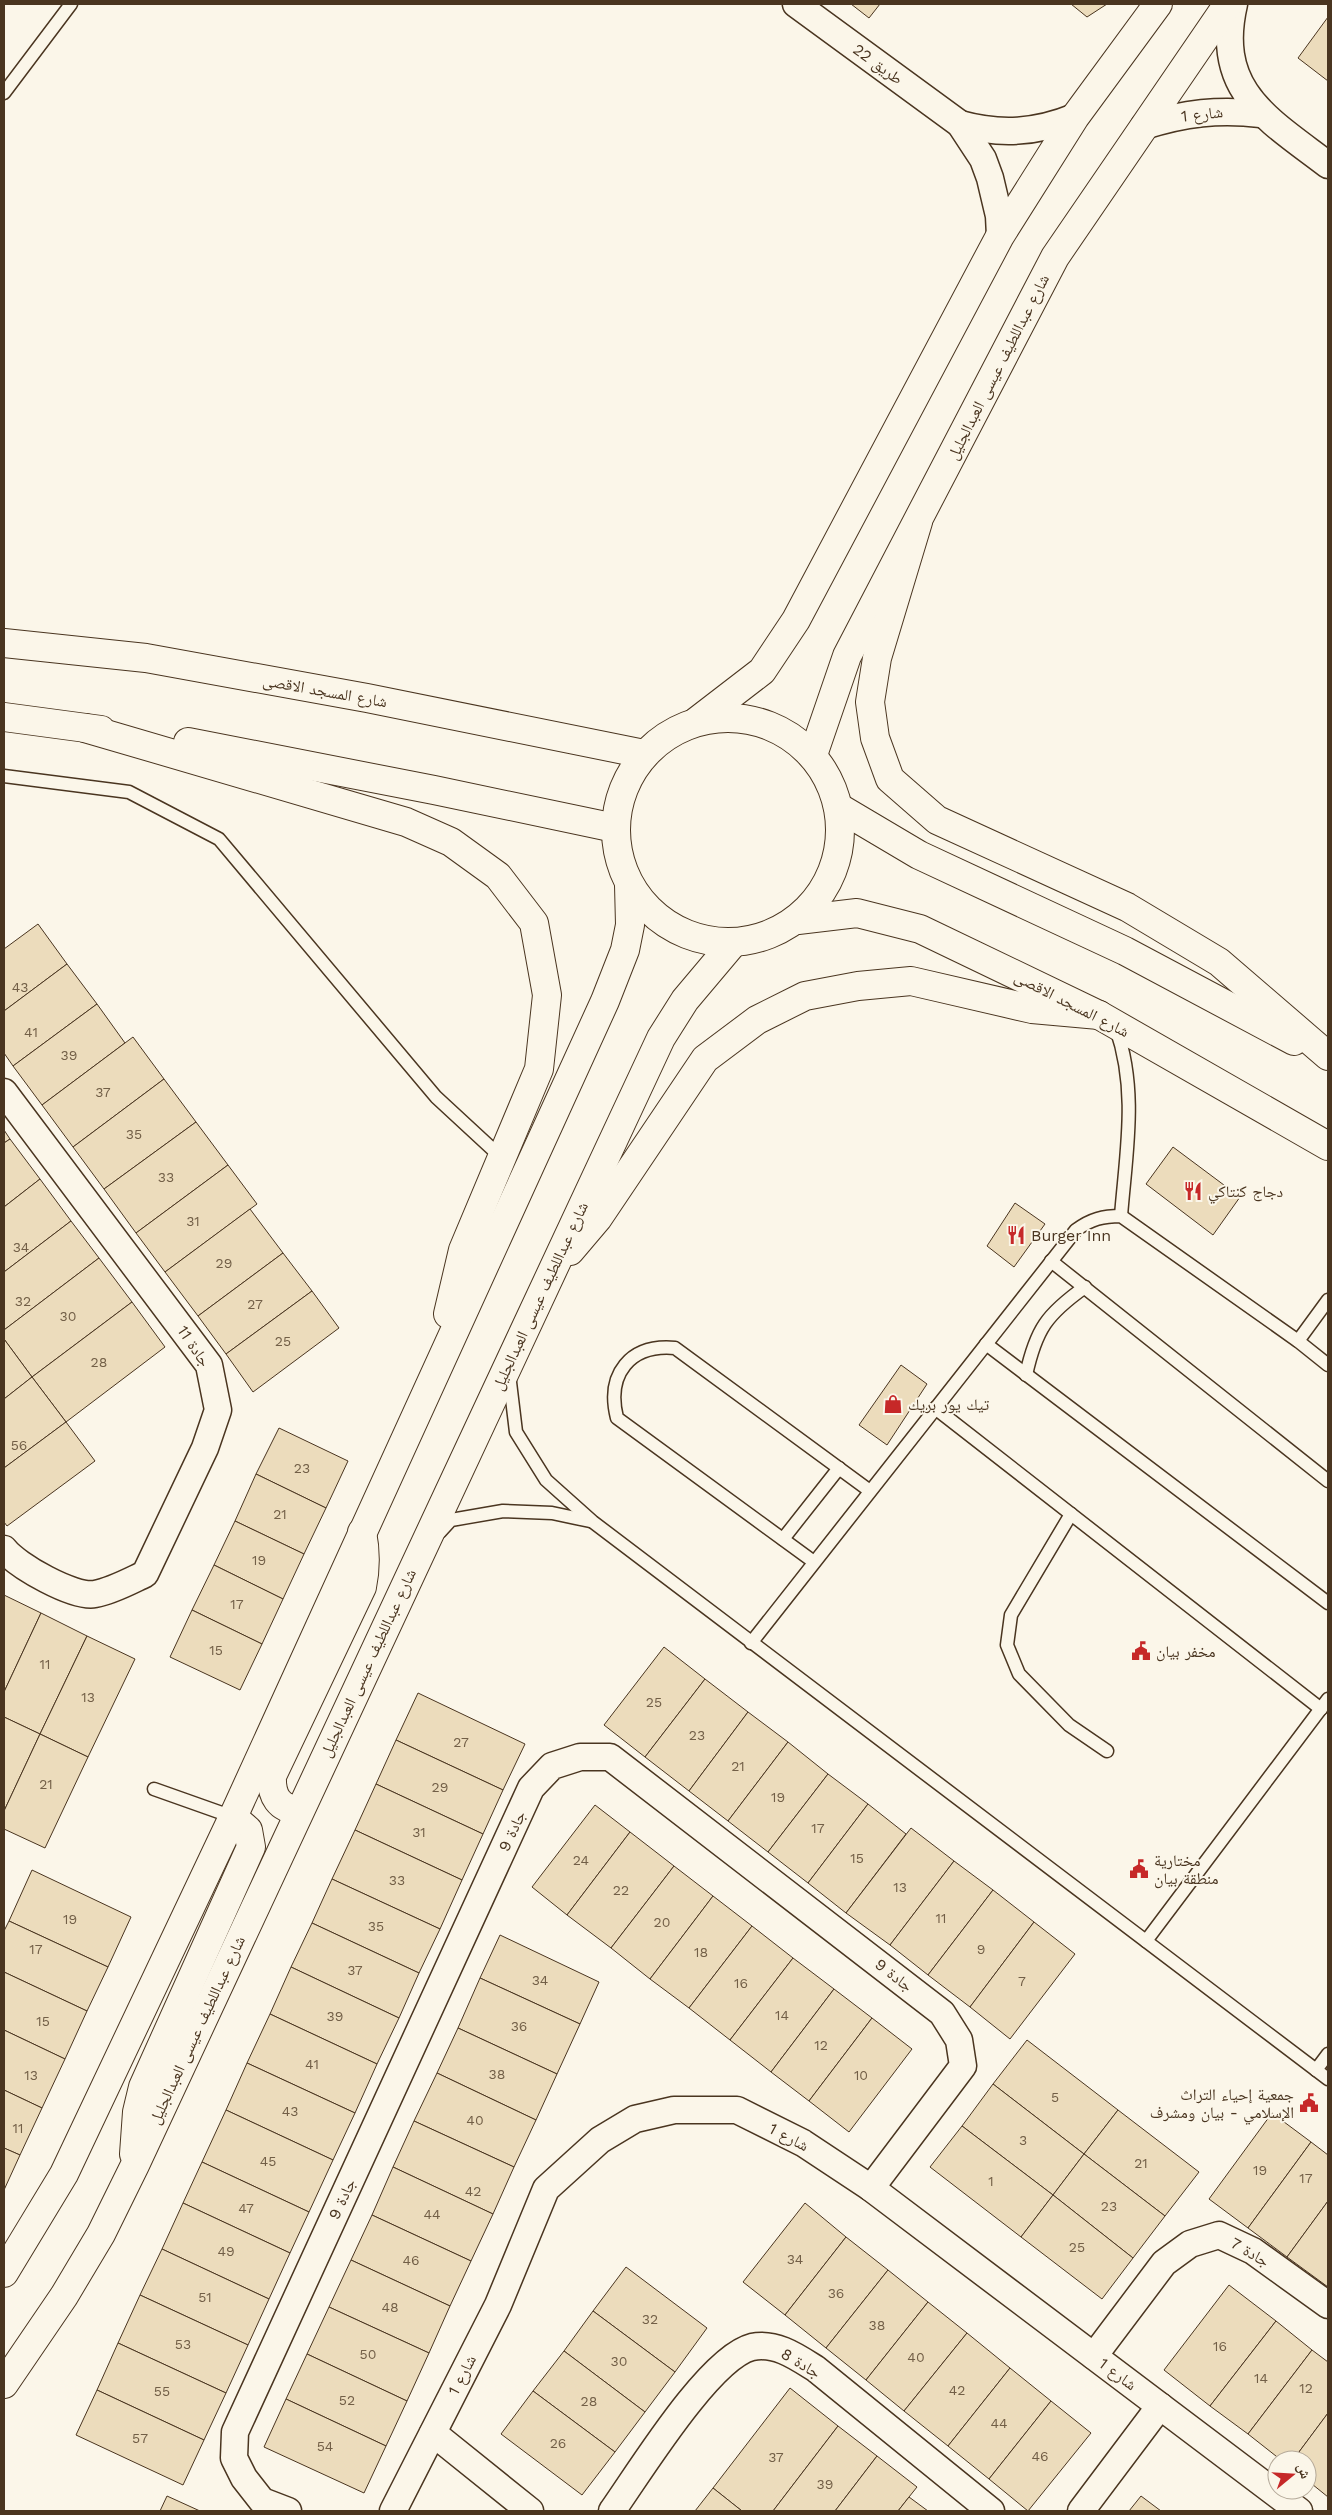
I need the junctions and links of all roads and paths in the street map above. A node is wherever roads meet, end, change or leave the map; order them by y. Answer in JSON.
{"nodes":[{"id":1,"x":71,"y":4,"type":"edge"},
{"id":2,"x":796,"y":4,"type":"edge"},
{"id":3,"x":1158,"y":4,"type":"edge"},
{"id":4,"x":1228,"y":4,"type":"edge"},
{"id":5,"x":1234,"y":4,"type":"edge"},
{"id":6,"x":4,"y":93,"type":"edge"},
{"id":7,"x":1261,"y":114,"type":"junction"},
{"id":8,"x":1075,"y":117,"type":"junction"},
{"id":9,"x":960,"y":124,"type":"junction"},
{"id":10,"x":1144,"y":126,"type":"junction"},
{"id":11,"x":1328,"y":165,"type":"edge"},
{"id":12,"x":1000,"y":236,"type":"junction"},
{"id":13,"x":918,"y":522,"type":"junction"},
{"id":14,"x":4,"y":644,"type":"edge"},
{"id":15,"x":4,"y":716,"type":"edge"},
{"id":16,"x":697,"y":721,"type":"junction"},
{"id":17,"x":85,"y":728,"type":"junction"},
{"id":18,"x":644,"y":754,"type":"junction"},
{"id":19,"x":812,"y":755,"type":"junction"},
{"id":20,"x":4,"y":776,"type":"edge"},
{"id":21,"x":838,"y":807,"type":"junction"},
{"id":22,"x":615,"y":828,"type":"junction"},
{"id":23,"x":629,"y":885,"type":"junction"},
{"id":24,"x":798,"y":920,"type":"junction"},
{"id":25,"x":733,"y":943,"type":"junction"},
{"id":26,"x":1107,"y":1020,"type":"junction"},
{"id":27,"x":1328,"y":1056,"type":"edge"},
{"id":28,"x":1328,"y":1060,"type":"edge"},
{"id":29,"x":4,"y":1092,"type":"edge"},
{"id":30,"x":1327,"y":1148,"type":"edge"},
{"id":31,"x":503,"y":1159,"type":"junction"},
{"id":32,"x":1121,"y":1216,"type":"junction"},
{"id":33,"x":1051,"y":1261,"type":"junction"},
{"id":34,"x":545,"y":1281,"type":"junction"},
{"id":35,"x":1085,"y":1287,"type":"junction"},
{"id":36,"x":1328,"y":1300,"type":"edge"},
{"id":37,"x":1298,"y":1341,"type":"junction"},
{"id":38,"x":986,"y":1344,"type":"junction"},
{"id":39,"x":1328,"y":1365,"type":"edge"},
{"id":40,"x":508,"y":1366,"type":"junction"},
{"id":41,"x":434,"y":1372,"type":"junction"},
{"id":42,"x":1026,"y":1375,"type":"junction"},
{"id":43,"x":935,"y":1408,"type":"junction"},
{"id":44,"x":839,"y":1468,"type":"junction"},
{"id":45,"x":1328,"y":1481,"type":"edge"},
{"id":46,"x":870,"y":1491,"type":"junction"},
{"id":47,"x":1071,"y":1514,"type":"junction"},
{"id":48,"x":593,"y":1522,"type":"junction"},
{"id":49,"x":362,"y":1531,"type":"junction"},
{"id":50,"x":783,"y":1539,"type":"junction"},
{"id":51,"x":4,"y":1549,"type":"edge"},
{"id":52,"x":420,"y":1554,"type":"junction"},
{"id":53,"x":814,"y":1562,"type":"junction"},
{"id":54,"x":1328,"y":1603,"type":"edge"},
{"id":55,"x":751,"y":1643,"type":"junction"},
{"id":56,"x":1324,"y":1704,"type":"edge"},
{"id":57,"x":1106,"y":1752,"type":"dead end"},
{"id":58,"x":154,"y":1789,"type":"dead end"},
{"id":59,"x":300,"y":1810,"type":"junction"},
{"id":60,"x":232,"y":1817,"type":"junction"},
{"id":61,"x":1146,"y":1941,"type":"junction"},
{"id":62,"x":1328,"y":2054,"type":"edge"},
{"id":63,"x":1316,"y":2070,"type":"junction"},
{"id":64,"x":1328,"y":2079,"type":"edge"},
{"id":65,"x":135,"y":2165,"type":"junction"},
{"id":66,"x":871,"y":2188,"type":"junction"},
{"id":67,"x":4,"y":2273,"type":"edge"},
{"id":68,"x":1328,"y":2305,"type":"edge"},
{"id":69,"x":1094,"y":2356,"type":"junction"},
{"id":70,"x":4,"y":2384,"type":"edge"},
{"id":71,"x":1160,"y":2406,"type":"junction"},
{"id":72,"x":433,"y":2433,"type":"junction"},
{"id":73,"x":1293,"y":2510,"type":"edge"},
{"id":74,"x":288,"y":2511,"type":"edge"},
{"id":75,"x":393,"y":2511,"type":"edge"},
{"id":76,"x":530,"y":2511,"type":"edge"},
{"id":77,"x":612,"y":2511,"type":"edge"},
{"id":78,"x":991,"y":2511,"type":"edge"},
{"id":79,"x":1081,"y":2511,"type":"edge"}],
"edges":[{"from":1,"to":6,"type":"lane"},
{"from":2,"to":9,"type":"street","name":"طريق 22"},
{"from":3,"to":8,"type":"main road"},
{"from":4,"to":10,"type":"main road","name":"شارع عبداللطيف عيسى العبدالجليل"},
{"from":5,"to":7,"type":"street"},
{"from":7,"to":10,"type":"street","name":"شارع 1"},
{"from":7,"to":11,"type":"street"},
{"from":8,"to":9,"type":"street","name":"طريق 22"},
{"from":8,"to":12,"type":"main road"},
{"from":9,"to":12,"type":"street","name":"طريق 22"},
{"from":10,"to":13,"type":"main road","name":"شارع عبداللطيف عيسى العبدالجليل"},
{"from":12,"to":16,"type":"main road"},
{"from":13,"to":19,"type":"main road","name":"شارع عبداللطيف عيسى العبدالجليل"},
{"from":13,"to":27,"type":"main road"},
{"from":14,"to":18,"type":"main road","name":"شارع المسجد الاقصى"},
{"from":15,"to":17,"type":"main road"},
{"from":16,"to":18,"type":"main road"},
{"from":16,"to":19,"type":"main road"},
{"from":17,"to":22,"type":"main road"},
{"from":17,"to":31,"type":"main road"},
{"from":18,"to":22,"type":"main road"},
{"from":19,"to":21,"type":"main road"},
{"from":20,"to":31,"type":"lane"},
{"from":21,"to":24,"type":"main road"},
{"from":21,"to":28,"type":"main road"},
{"from":22,"to":23,"type":"main road"},
{"from":23,"to":25,"type":"main road"},
{"from":23,"to":41,"type":"main road"},
{"from":24,"to":25,"type":"main road"},
{"from":24,"to":26,"type":"main road","name":"شارع المسجد الاقصى"},
{"from":25,"to":34,"type":"main road","name":"شارع عبداللطيف عيسى العبدالجليل"},
{"from":26,"to":30,"type":"main road","name":"شارع المسجد الاقصى"},
{"from":26,"to":32,"type":"lane"},
{"from":26,"to":34,"type":"main road"},
{"from":29,"to":51,"type":"street","name":"جادة 11"},
{"from":31,"to":41,"type":"main road"},
{"from":32,"to":33,"type":"lane"},
{"from":32,"to":37,"type":"lane"},
{"from":33,"to":35,"type":"lane"},
{"from":33,"to":38,"type":"lane"},
{"from":34,"to":40,"type":"main road","name":"شارع عبداللطيف عيسى العبدالجليل"},
{"from":35,"to":42,"type":"lane"},
{"from":35,"to":45,"type":"lane"},
{"from":36,"to":37,"type":"lane"},
{"from":37,"to":39,"type":"lane"},
{"from":38,"to":42,"type":"lane"},
{"from":38,"to":43,"type":"lane"},
{"from":40,"to":48,"type":"lane"},
{"from":40,"to":52,"type":"main road","name":"شارع عبداللطيف عيسى العبدالجليل"},
{"from":41,"to":49,"type":"main road"},
{"from":42,"to":54,"type":"lane"},
{"from":43,"to":46,"type":"lane"},
{"from":43,"to":47,"type":"lane"},
{"from":44,"to":46,"type":"lane"},
{"from":44,"to":50,"type":"lane"},
{"from":44,"to":50,"type":"lane"},
{"from":46,"to":53,"type":"lane"},
{"from":47,"to":56,"type":"lane"},
{"from":47,"to":57,"type":"lane"},
{"from":48,"to":52,"type":"lane"},
{"from":48,"to":55,"type":"lane"},
{"from":49,"to":59,"type":"main road"},
{"from":49,"to":60,"type":"main road"},
{"from":50,"to":53,"type":"lane"},
{"from":52,"to":59,"type":"main road","name":"شارع عبداللطيف عيسى العبدالجليل"},
{"from":53,"to":55,"type":"lane"},
{"from":55,"to":61,"type":"lane"},
{"from":56,"to":61,"type":"lane"},
{"from":58,"to":60,"type":"lane"},
{"from":59,"to":65,"type":"main road","name":"شارع عبداللطيف عيسى العبدالجليل"},
{"from":60,"to":65,"type":"main road"},
{"from":60,"to":67,"type":"main road"},
{"from":61,"to":63,"type":"lane"},
{"from":62,"to":63,"type":"lane"},
{"from":63,"to":64,"type":"lane"},
{"from":65,"to":70,"type":"main road","name":"شارع عبداللطيف عيسى العبدالجليل"},
{"from":66,"to":69,"type":"street","name":"شارع 1"},
{"from":66,"to":72,"type":"street","name":"شارع 1"},
{"from":66,"to":74,"type":"street","name":"جادة 9"},
{"from":68,"to":69,"type":"street","name":"جادة 7"},
{"from":69,"to":71,"type":"street","name":"شارع 1"},
{"from":71,"to":73,"type":"street","name":"شارع 1"},
{"from":71,"to":79,"type":"street"},
{"from":72,"to":75,"type":"street","name":"شارع 1"},
{"from":72,"to":76,"type":"street"},
{"from":77,"to":78,"type":"street","name":"جادة 8"}]}
